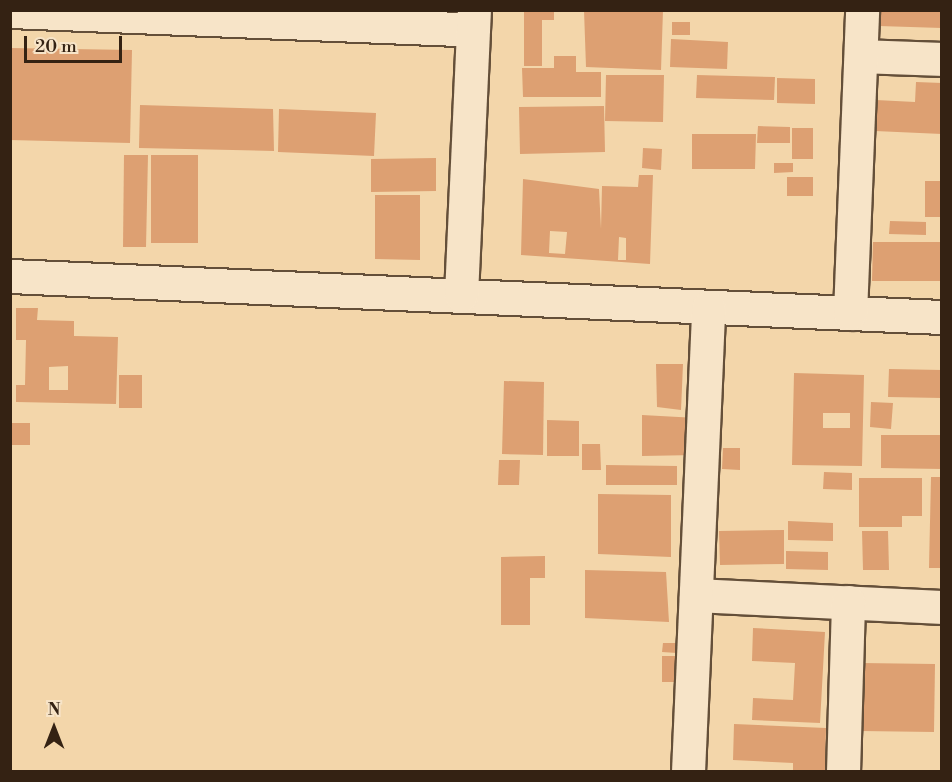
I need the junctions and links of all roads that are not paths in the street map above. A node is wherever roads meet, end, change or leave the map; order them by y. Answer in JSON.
{"nodes":[{"id":1,"x":862,"y":10,"type":"edge"},
{"id":2,"x":10,"y":11,"type":"edge"},
{"id":3,"x":99,"y":13,"type":"edge"},
{"id":4,"x":473,"y":20,"type":"edge"},
{"id":5,"x":861,"y":56,"type":"junction"},
{"id":6,"x":942,"y":59,"type":"edge"},
{"id":7,"x":10,"y":276,"type":"edge"},
{"id":8,"x":461,"y":296,"type":"junction"},
{"id":9,"x":708,"y":307,"type":"junction"},
{"id":10,"x":849,"y":313,"type":"junction"},
{"id":11,"x":942,"y":317,"type":"edge"},
{"id":12,"x":696,"y":596,"type":"junction"},
{"id":13,"x":848,"y":602,"type":"junction"},
{"id":14,"x":942,"y":607,"type":"edge"},
{"id":15,"x":688,"y":771,"type":"edge"},
{"id":16,"x":843,"y":771,"type":"edge"}],
"edges":[{"from":1,"to":5,"type":"street"},
{"from":2,"to":3,"type":"street"},
{"from":3,"to":4,"type":"street"},
{"from":4,"to":8,"type":"street"},
{"from":5,"to":6,"type":"street"},
{"from":5,"to":10,"type":"street"},
{"from":7,"to":8,"type":"street"},
{"from":8,"to":9,"type":"street"},
{"from":9,"to":10,"type":"street"},
{"from":9,"to":12,"type":"street"},
{"from":10,"to":11,"type":"street"},
{"from":12,"to":13,"type":"street"},
{"from":12,"to":15,"type":"street"},
{"from":13,"to":14,"type":"street"},
{"from":13,"to":16,"type":"street"}]}
